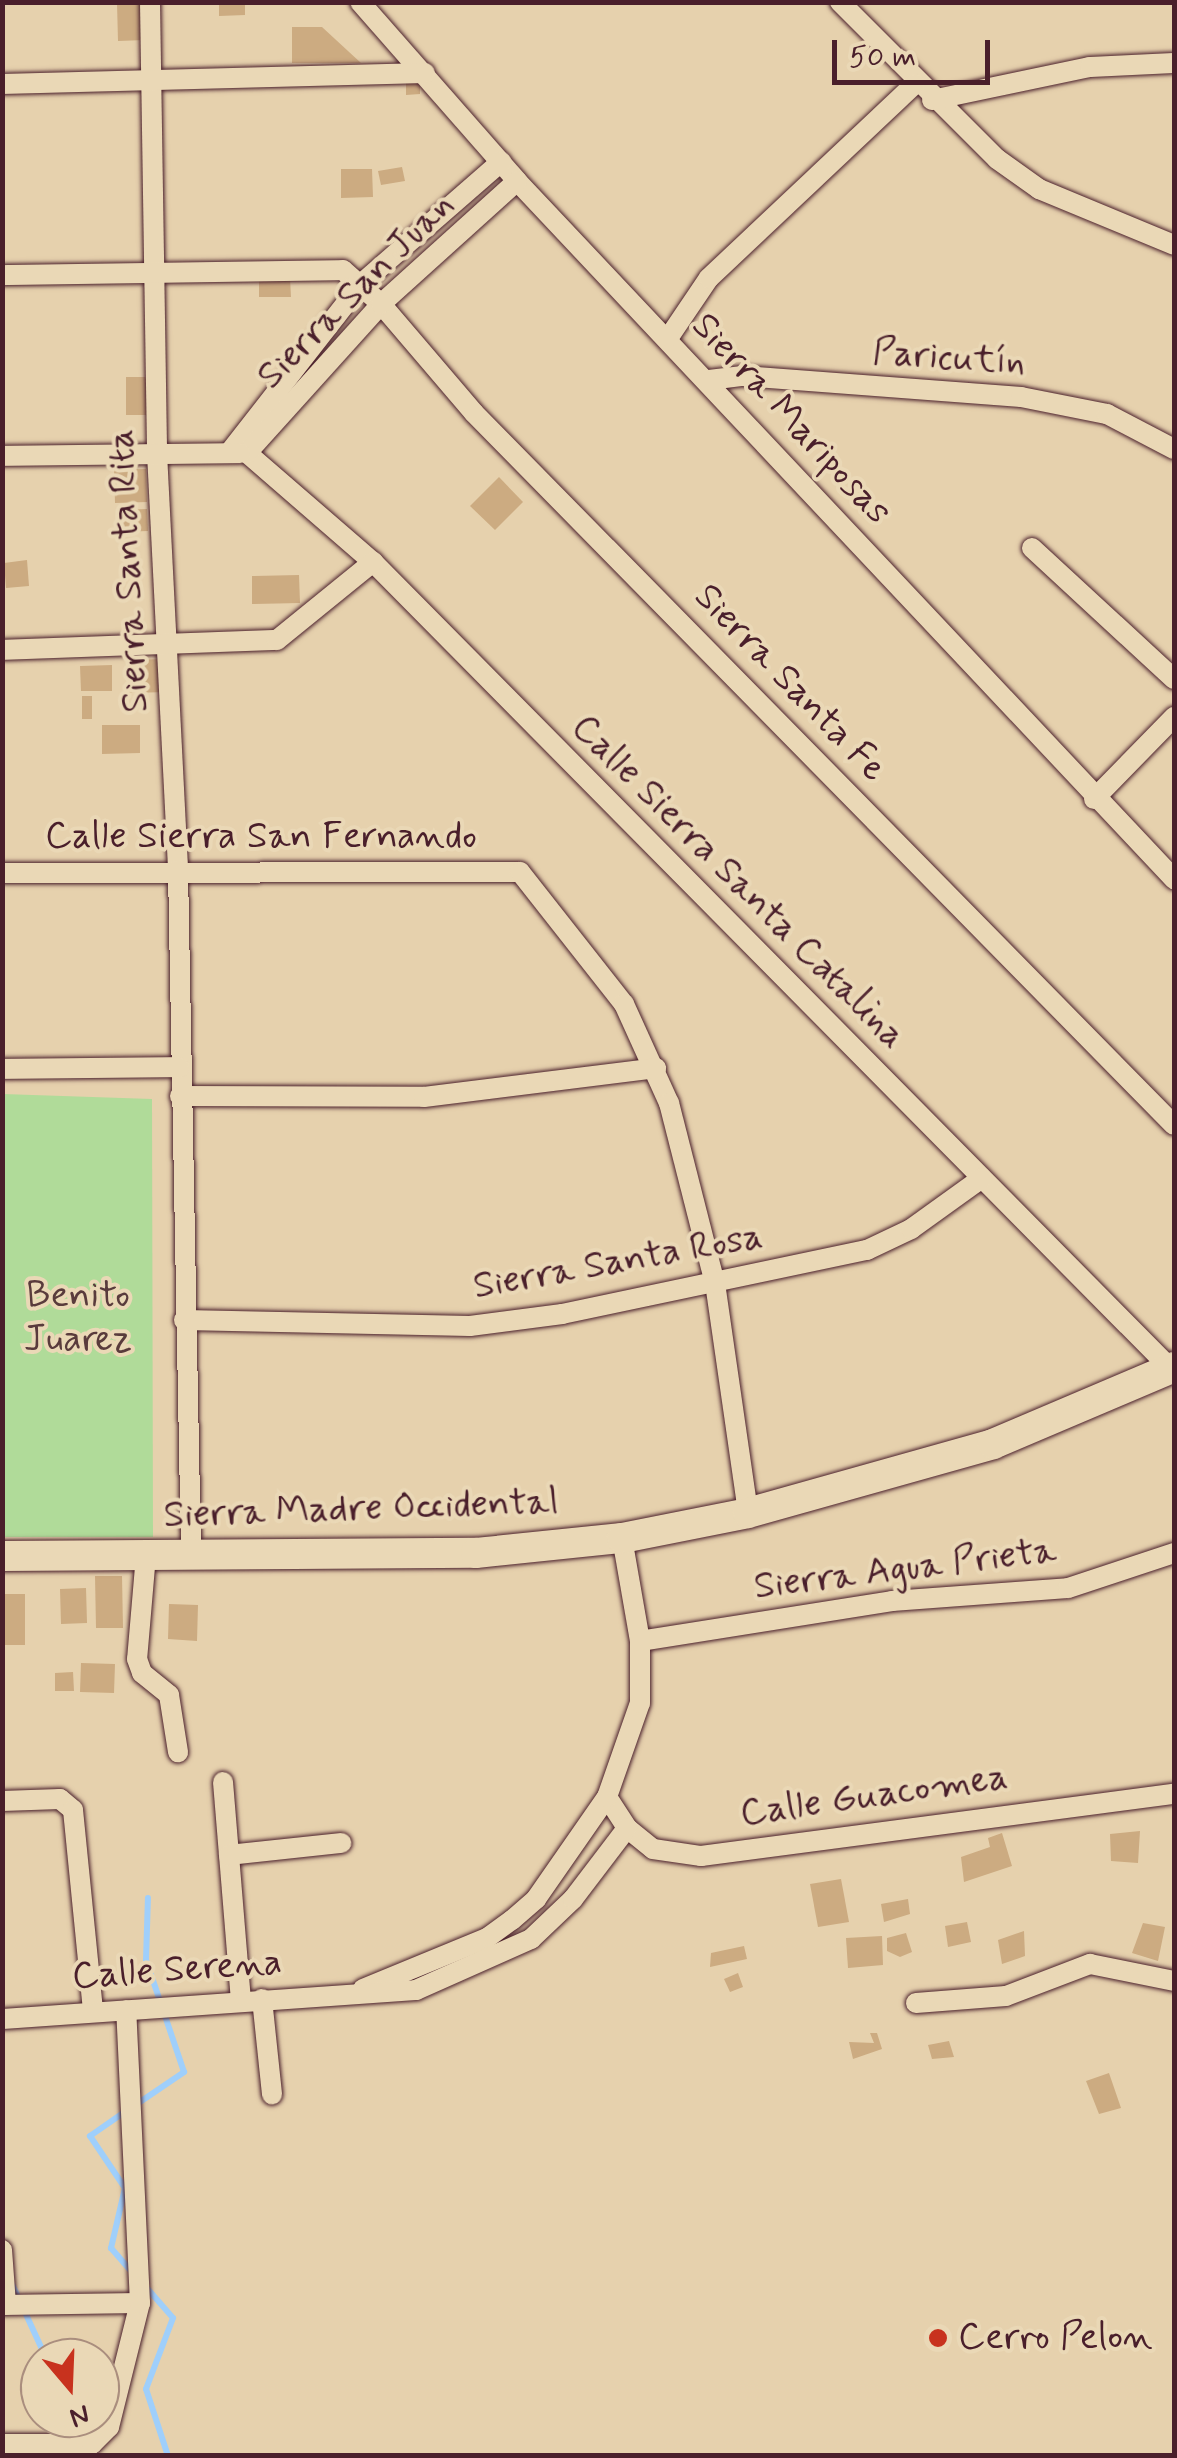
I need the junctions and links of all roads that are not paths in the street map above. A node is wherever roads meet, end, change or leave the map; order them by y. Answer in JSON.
{"nodes":[{"id":1,"x":150,"y":2,"type":"edge"},
{"id":2,"x":360,"y":2,"type":"edge"},
{"id":3,"x":840,"y":2,"type":"edge"},
{"id":4,"x":1174,"y":62,"type":"edge"},
{"id":5,"x":425,"y":73,"type":"junction"},
{"id":6,"x":154,"y":80,"type":"junction"},
{"id":7,"x":2,"y":84,"type":"edge"},
{"id":8,"x":915,"y":84,"type":"junction"},
{"id":9,"x":932,"y":100,"type":"junction"},
{"id":10,"x":501,"y":162,"type":"junction"},
{"id":11,"x":518,"y":182,"type":"junction"},
{"id":12,"x":1174,"y":245,"type":"edge"},
{"id":13,"x":156,"y":269,"type":"junction"},
{"id":14,"x":2,"y":275,"type":"edge"},
{"id":15,"x":361,"y":284,"type":"junction"},
{"id":16,"x":381,"y":304,"type":"junction"},
{"id":17,"x":669,"y":337,"type":"junction"},
{"id":18,"x":709,"y":380,"type":"junction"},
{"id":19,"x":1174,"y":450,"type":"edge"},
{"id":20,"x":157,"y":453,"type":"junction"},
{"id":21,"x":238,"y":453,"type":"junction"},
{"id":22,"x":2,"y":456,"type":"edge"},
{"id":23,"x":1032,"y":548,"type":"dead end"},
{"id":24,"x":373,"y":562,"type":"junction"},
{"id":25,"x":167,"y":644,"type":"junction"},
{"id":26,"x":2,"y":650,"type":"edge"},
{"id":27,"x":1174,"y":679,"type":"edge"},
{"id":28,"x":1174,"y":717,"type":"edge"},
{"id":29,"x":1094,"y":799,"type":"junction"},
{"id":30,"x":178,"y":870,"type":"junction"},
{"id":31,"x":2,"y":873,"type":"edge"},
{"id":32,"x":1174,"y":879,"type":"edge"},
{"id":33,"x":179,"y":1067,"type":"junction"},
{"id":34,"x":656,"y":1068,"type":"junction"},
{"id":35,"x":2,"y":1070,"type":"edge"},
{"id":36,"x":180,"y":1096,"type":"junction"},
{"id":37,"x":1174,"y":1125,"type":"edge"},
{"id":38,"x":982,"y":1178,"type":"junction"},
{"id":39,"x":715,"y":1283,"type":"junction"},
{"id":40,"x":184,"y":1320,"type":"junction"},
{"id":41,"x":1172,"y":1368,"type":"edge"},
{"id":42,"x":748,"y":1513,"type":"junction"},
{"id":43,"x":622,"y":1538,"type":"junction"},
{"id":44,"x":1174,"y":1553,"type":"edge"},
{"id":45,"x":191,"y":1554,"type":"junction"},
{"id":46,"x":146,"y":1555,"type":"junction"},
{"id":47,"x":2,"y":1556,"type":"edge"},
{"id":48,"x":640,"y":1641,"type":"junction"},
{"id":49,"x":178,"y":1752,"type":"dead end"},
{"id":50,"x":223,"y":1782,"type":"dead end"},
{"id":51,"x":1174,"y":1794,"type":"edge"},
{"id":52,"x":606,"y":1797,"type":"junction"},
{"id":53,"x":2,"y":1800,"type":"edge"},
{"id":54,"x":627,"y":1828,"type":"junction"},
{"id":55,"x":340,"y":1842,"type":"dead end"},
{"id":56,"x":229,"y":1855,"type":"junction"},
{"id":57,"x":1174,"y":1980,"type":"edge"},
{"id":58,"x":357,"y":1992,"type":"junction"},
{"id":59,"x":252,"y":2000,"type":"junction"},
{"id":60,"x":916,"y":2004,"type":"dead end"},
{"id":61,"x":126,"y":2010,"type":"junction"},
{"id":62,"x":94,"y":2011,"type":"junction"},
{"id":63,"x":2,"y":2019,"type":"edge"},
{"id":64,"x":272,"y":2094,"type":"dead end"},
{"id":65,"x":2,"y":2250,"type":"edge"},
{"id":66,"x":140,"y":2304,"type":"junction"},
{"id":67,"x":4,"y":2305,"type":"edge"},
{"id":68,"x":2,"y":2444,"type":"edge"}],
"edges":[{"from":1,"to":6,"type":"street","name":"Sierra Santa Rita"},
{"from":2,"to":5,"type":"street","name":"Sierra Mariposas"},
{"from":3,"to":8,"type":"street"},
{"from":4,"to":9,"type":"street"},
{"from":5,"to":6,"type":"street"},
{"from":5,"to":10,"type":"street","name":"Sierra Mariposas"},
{"from":6,"to":7,"type":"street"},
{"from":6,"to":13,"type":"street","name":"Sierra Santa Rita"},
{"from":8,"to":9,"type":"street"},
{"from":8,"to":17,"type":"street"},
{"from":9,"to":12,"type":"street"},
{"from":10,"to":11,"type":"street","name":"Sierra Mariposas"},
{"from":10,"to":15,"type":"street","name":"Sierra San Juan"},
{"from":11,"to":16,"type":"street","name":"Sierra San Juan"},
{"from":11,"to":17,"type":"street","name":"Sierra Mariposas"},
{"from":13,"to":14,"type":"street"},
{"from":13,"to":15,"type":"street"},
{"from":13,"to":20,"type":"street","name":"Sierra Santa Rita"},
{"from":15,"to":16,"type":"street","name":"Sierra Santa Fe"},
{"from":15,"to":21,"type":"street","name":"Sierra San Juan"},
{"from":16,"to":21,"type":"street","name":"Sierra San Juan"},
{"from":16,"to":37,"type":"street","name":"Sierra Santa Fe"},
{"from":17,"to":18,"type":"street","name":"Sierra Mariposas"},
{"from":18,"to":19,"type":"street","name":"Paricutín"},
{"from":18,"to":29,"type":"street","name":"Sierra Mariposas"},
{"from":20,"to":21,"type":"street"},
{"from":20,"to":22,"type":"street"},
{"from":20,"to":25,"type":"street","name":"Sierra Santa Rita"},
{"from":21,"to":24,"type":"street","name":"Calle Sierra Santa Catalina"},
{"from":23,"to":27,"type":"street"},
{"from":24,"to":25,"type":"street"},
{"from":24,"to":38,"type":"street","name":"Calle Sierra Santa Catalina"},
{"from":25,"to":26,"type":"street"},
{"from":25,"to":30,"type":"street","name":"Sierra Santa Rita"},
{"from":28,"to":29,"type":"street"},
{"from":29,"to":32,"type":"street","name":"Sierra Mariposas"},
{"from":30,"to":31,"type":"street","name":"Calle Sierra San Fernando"},
{"from":30,"to":33,"type":"street","name":"Sierra Santa Rita"},
{"from":30,"to":34,"type":"street","name":"Calle Sierra San Fernando"},
{"from":33,"to":35,"type":"street"},
{"from":33,"to":36,"type":"street","name":"Sierra Santa Rita"},
{"from":34,"to":36,"type":"street"},
{"from":34,"to":39,"type":"street"},
{"from":36,"to":40,"type":"street","name":"Sierra Santa Rita"},
{"from":38,"to":39,"type":"street","name":"Sierra Santa Rosa"},
{"from":38,"to":41,"type":"street","name":"Calle Sierra Santa Catalina"},
{"from":39,"to":40,"type":"street","name":"Sierra Santa Rosa"},
{"from":39,"to":42,"type":"street"},
{"from":40,"to":45,"type":"street","name":"Sierra Santa Rita"},
{"from":41,"to":42,"type":"street","name":"Sierra Madre Occidental"},
{"from":42,"to":43,"type":"street","name":"Sierra Madre Occidental"},
{"from":43,"to":45,"type":"street","name":"Sierra Madre Occidental"},
{"from":43,"to":48,"type":"street","name":"Calle Serena"},
{"from":44,"to":48,"type":"street","name":"Sierra Agua Prieta"},
{"from":45,"to":46,"type":"street","name":"Sierra Madre Occidental"},
{"from":46,"to":47,"type":"street","name":"Sierra Madre Occidental"},
{"from":46,"to":49,"type":"street"},
{"from":48,"to":52,"type":"street","name":"Calle Serena"},
{"from":50,"to":56,"type":"street"},
{"from":51,"to":54,"type":"street","name":"Calle Guacomea"},
{"from":52,"to":54,"type":"street","name":"Calle Guacomea"},
{"from":52,"to":58,"type":"street","name":"Calle Serena"},
{"from":53,"to":62,"type":"street"},
{"from":54,"to":58,"type":"street","name":"Calle Serena"},
{"from":55,"to":56,"type":"street"},
{"from":56,"to":59,"type":"street"},
{"from":57,"to":60,"type":"street"},
{"from":58,"to":59,"type":"street","name":"Calle Serena"},
{"from":59,"to":61,"type":"street","name":"Calle Serena"},
{"from":59,"to":64,"type":"street"},
{"from":61,"to":62,"type":"street","name":"Calle Serena"},
{"from":61,"to":66,"type":"street"},
{"from":62,"to":63,"type":"street","name":"Calle Serena"},
{"from":65,"to":67,"type":"street"},
{"from":66,"to":67,"type":"street"},
{"from":66,"to":68,"type":"street"}]}
